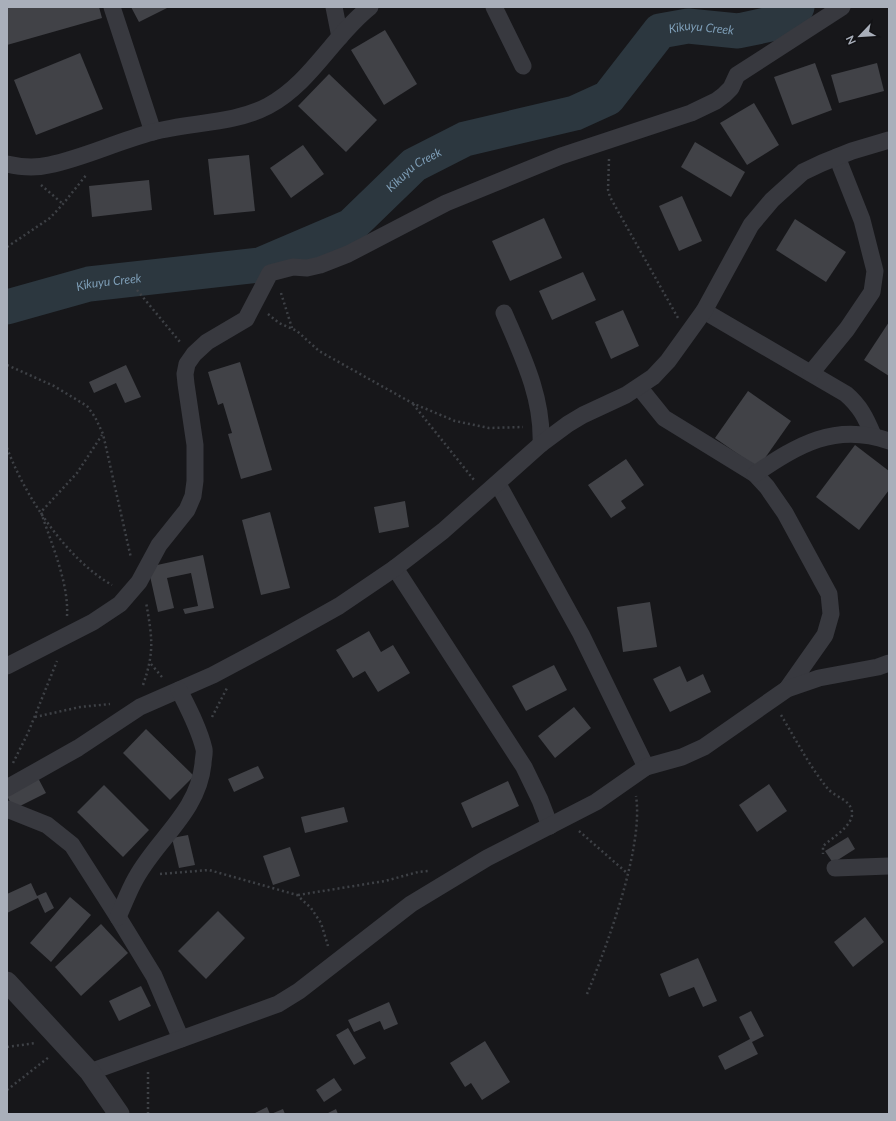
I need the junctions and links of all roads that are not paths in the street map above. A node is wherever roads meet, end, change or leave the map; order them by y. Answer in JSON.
{"nodes":[{"id":1,"x":112,"y":7,"type":"edge"},
{"id":2,"x":334,"y":7,"type":"edge"},
{"id":3,"x":370,"y":7,"type":"edge"},
{"id":4,"x":494,"y":7,"type":"edge"},
{"id":5,"x":842,"y":7,"type":"edge"},
{"id":6,"x":340,"y":37,"type":"junction"},
{"id":7,"x":523,"y":66,"type":"dead end"},
{"id":8,"x":153,"y":132,"type":"junction"},
{"id":9,"x":889,"y":140,"type":"edge"},
{"id":10,"x":837,"y":157,"type":"junction"},
{"id":11,"x":7,"y":164,"type":"edge"},
{"id":12,"x":704,"y":311,"type":"junction"},
{"id":13,"x":504,"y":313,"type":"dead end"},
{"id":14,"x":811,"y":373,"type":"junction"},
{"id":15,"x":639,"y":387,"type":"junction"},
{"id":16,"x":873,"y":435,"type":"junction"},
{"id":17,"x":889,"y":441,"type":"edge"},
{"id":18,"x":542,"y":444,"type":"junction"},
{"id":19,"x":755,"y":474,"type":"junction"},
{"id":20,"x":492,"y":489,"type":"junction"},
{"id":21,"x":395,"y":568,"type":"junction"},
{"id":22,"x":889,"y":663,"type":"edge"},
{"id":23,"x":7,"y":666,"type":"edge"},
{"id":24,"x":787,"y":688,"type":"junction"},
{"id":25,"x":179,"y":690,"type":"junction"},
{"id":26,"x":646,"y":767,"type":"junction"},
{"id":27,"x":7,"y":788,"type":"edge"},
{"id":28,"x":7,"y":809,"type":"edge"},
{"id":29,"x":556,"y":823,"type":"junction"},
{"id":30,"x":889,"y":866,"type":"edge"},
{"id":31,"x":835,"y":868,"type":"road end"},
{"id":32,"x":118,"y":917,"type":"junction"},
{"id":33,"x":7,"y":982,"type":"edge"},
{"id":34,"x":181,"y":1039,"type":"junction"},
{"id":35,"x":90,"y":1072,"type":"junction"},
{"id":36,"x":118,"y":1114,"type":"edge"}],
"edges":[{"from":1,"to":8,"type":"street"},
{"from":2,"to":6,"type":"street"},
{"from":3,"to":6,"type":"street"},
{"from":4,"to":7,"type":"street"},
{"from":5,"to":23,"type":"street"},
{"from":6,"to":8,"type":"street"},
{"from":8,"to":11,"type":"street"},
{"from":9,"to":10,"type":"street"},
{"from":10,"to":12,"type":"street"},
{"from":10,"to":14,"type":"street"},
{"from":12,"to":14,"type":"street"},
{"from":12,"to":15,"type":"street"},
{"from":13,"to":18,"type":"street"},
{"from":14,"to":16,"type":"street"},
{"from":15,"to":18,"type":"street"},
{"from":15,"to":19,"type":"street"},
{"from":16,"to":17,"type":"street"},
{"from":16,"to":19,"type":"street"},
{"from":18,"to":20,"type":"street"},
{"from":19,"to":24,"type":"street"},
{"from":20,"to":21,"type":"street"},
{"from":20,"to":26,"type":"street"},
{"from":21,"to":25,"type":"street"},
{"from":21,"to":29,"type":"street"},
{"from":22,"to":24,"type":"street"},
{"from":24,"to":26,"type":"street"},
{"from":25,"to":27,"type":"street"},
{"from":25,"to":32,"type":"street"},
{"from":26,"to":29,"type":"street"},
{"from":28,"to":32,"type":"street"},
{"from":29,"to":34,"type":"street"},
{"from":30,"to":31,"type":"street"},
{"from":32,"to":34,"type":"street"},
{"from":33,"to":35,"type":"street"},
{"from":34,"to":35,"type":"street"},
{"from":35,"to":36,"type":"street"}]}
